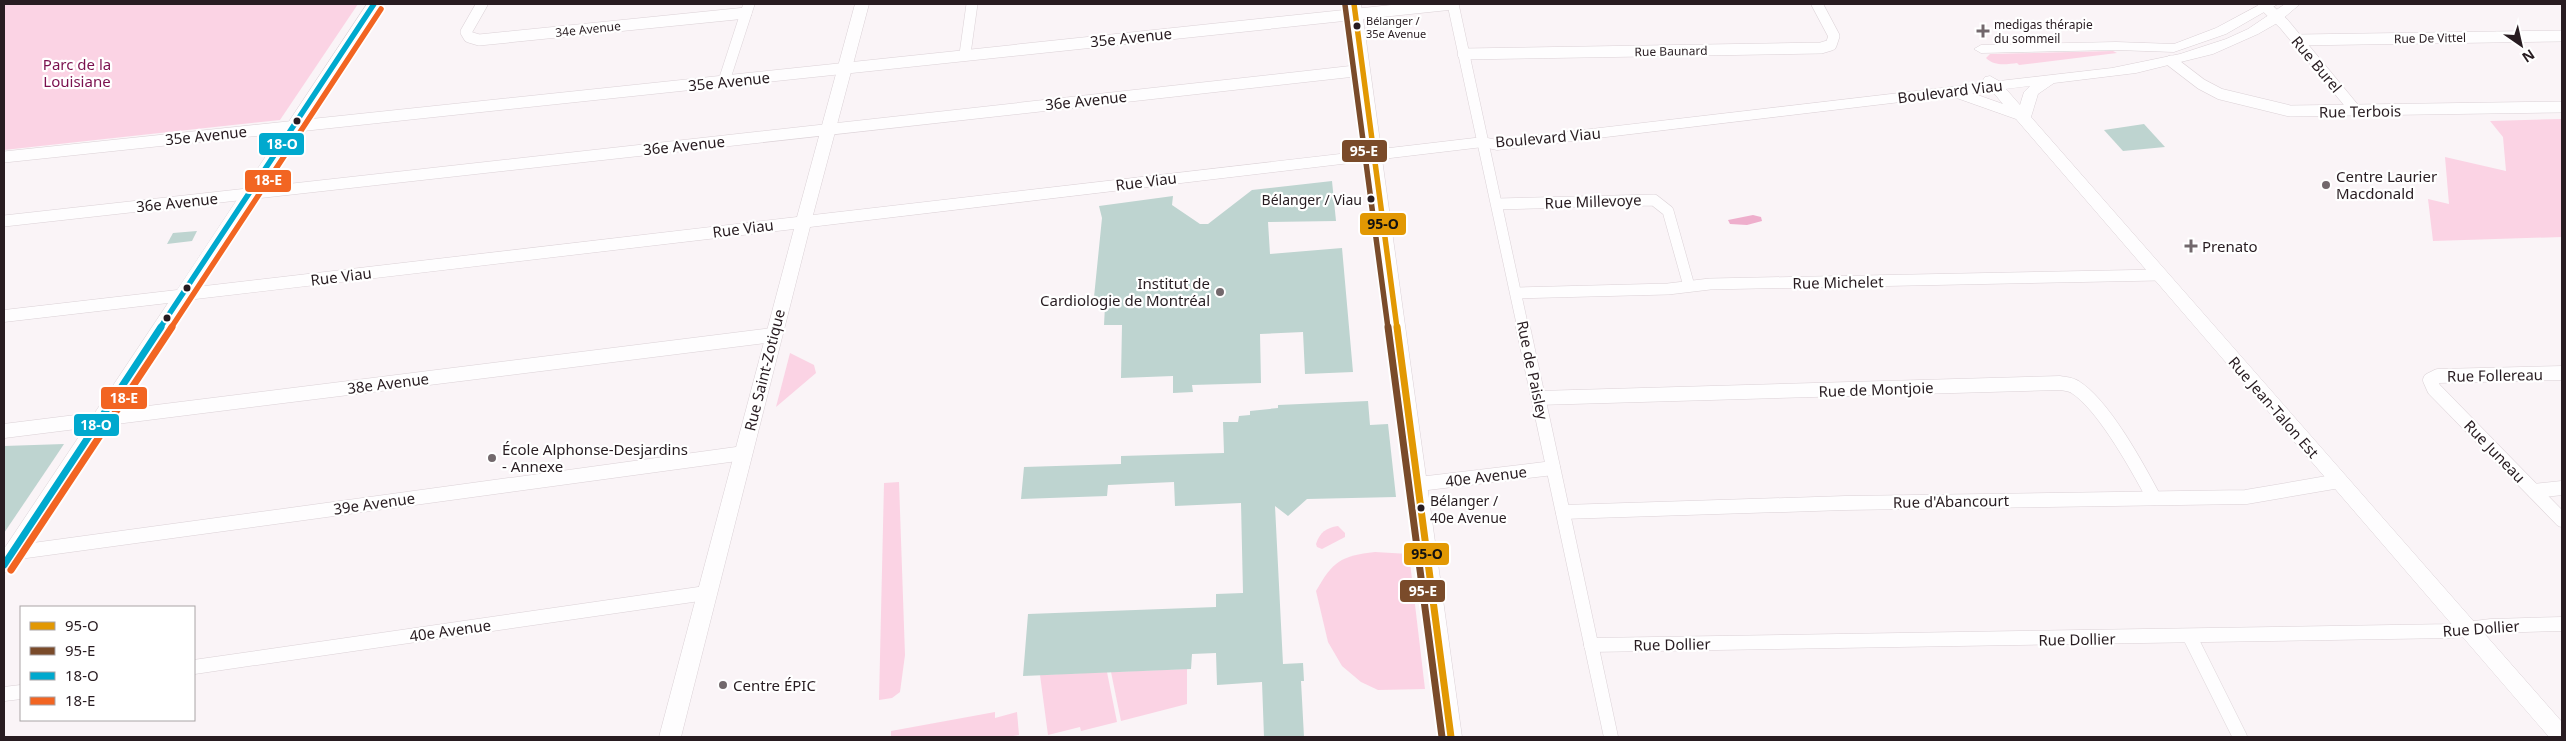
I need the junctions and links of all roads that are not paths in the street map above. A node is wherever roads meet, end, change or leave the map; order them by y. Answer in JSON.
{"nodes":[{"id":1,"x":374,"y":4,"type":"edge"},
{"id":2,"x":482,"y":4,"type":"edge"},
{"id":3,"x":862,"y":4,"type":"edge"},
{"id":4,"x":972,"y":4,"type":"edge"},
{"id":5,"x":1453,"y":4,"type":"edge"},
{"id":6,"x":1817,"y":4,"type":"edge"},
{"id":7,"x":2293,"y":4,"type":"edge"},
{"id":8,"x":2266,"y":5,"type":"edge"},
{"id":9,"x":748,"y":8,"type":"edge"},
{"id":10,"x":1355,"y":9,"type":"edge"},
{"id":11,"x":2277,"y":17,"type":"junction"},
{"id":12,"x":2562,"y":36,"type":"edge"},
{"id":13,"x":2298,"y":40,"type":"junction"},
{"id":14,"x":2116,"y":46,"type":"junction"},
{"id":15,"x":1981,"y":49,"type":"dead end"},
{"id":16,"x":965,"y":54,"type":"junction"},
{"id":17,"x":1463,"y":54,"type":"junction"},
{"id":18,"x":2172,"y":55,"type":"junction"},
{"id":19,"x":2123,"y":59,"type":"junction"},
{"id":20,"x":845,"y":68,"type":"junction"},
{"id":21,"x":1364,"y":70,"type":"junction"},
{"id":22,"x":2049,"y":79,"type":"junction"},
{"id":23,"x":724,"y":81,"type":"junction"},
{"id":24,"x":1990,"y":81,"type":"junction"},
{"id":25,"x":1949,"y":92,"type":"junction"},
{"id":26,"x":2562,"y":107,"type":"edge"},
{"id":27,"x":2356,"y":111,"type":"junction"},
{"id":28,"x":2023,"y":118,"type":"junction"},
{"id":29,"x":293,"y":126,"type":"junction"},
{"id":30,"x":827,"y":128,"type":"junction"},
{"id":31,"x":1483,"y":142,"type":"junction"},
{"id":32,"x":1374,"y":155,"type":"junction"},
{"id":33,"x":4,"y":157,"type":"edge"},
{"id":34,"x":248,"y":194,"type":"junction"},
{"id":35,"x":1497,"y":204,"type":"junction"},
{"id":36,"x":4,"y":221,"type":"edge"},
{"id":37,"x":804,"y":221,"type":"junction"},
{"id":38,"x":2160,"y":275,"type":"junction"},
{"id":39,"x":1689,"y":286,"type":"junction"},
{"id":40,"x":1516,"y":293,"type":"junction"},
{"id":41,"x":181,"y":294,"type":"junction"},
{"id":42,"x":4,"y":316,"type":"edge"},
{"id":43,"x":773,"y":334,"type":"junction"},
{"id":44,"x":2562,"y":373,"type":"edge"},
{"id":45,"x":2430,"y":380,"type":"joint"},
{"id":46,"x":1538,"y":398,"type":"junction"},
{"id":47,"x":101,"y":419,"type":"junction"},
{"id":48,"x":4,"y":431,"type":"edge"},
{"id":49,"x":744,"y":453,"type":"junction"},
{"id":50,"x":1553,"y":468,"type":"junction"},
{"id":51,"x":2339,"y":481,"type":"junction"},
{"id":52,"x":1419,"y":484,"type":"junction"},
{"id":53,"x":2562,"y":488,"type":"edge"},
{"id":54,"x":2534,"y":492,"type":"junction"},
{"id":55,"x":2154,"y":498,"type":"junction"},
{"id":56,"x":1563,"y":512,"type":"junction"},
{"id":57,"x":2562,"y":520,"type":"edge"},
{"id":58,"x":6,"y":557,"type":"edge"},
{"id":59,"x":706,"y":593,"type":"junction"},
{"id":60,"x":2562,"y":624,"type":"edge"},
{"id":61,"x":2468,"y":630,"type":"junction"},
{"id":62,"x":2190,"y":637,"type":"junction"},
{"id":63,"x":1591,"y":645,"type":"junction"},
{"id":64,"x":195,"y":667,"type":"edge"},
{"id":65,"x":20,"y":692,"type":"edge"},
{"id":66,"x":4,"y":694,"type":"edge"},
{"id":67,"x":670,"y":737,"type":"edge"},
{"id":68,"x":1451,"y":737,"type":"edge"},
{"id":69,"x":1611,"y":737,"type":"edge"},
{"id":70,"x":2240,"y":737,"type":"edge"},
{"id":71,"x":2562,"y":737,"type":"edge"}],
"edges":[{"from":1,"to":29,"type":"main road"},
{"from":2,"to":9,"type":"street","name":"34e Avenue"},
{"from":3,"to":20,"type":"main road","name":"Rue Saint-Zotique"},
{"from":4,"to":16,"type":"street"},
{"from":5,"to":10,"type":"street","name":"35e Avenue"},
{"from":5,"to":17,"type":"street","name":"Rue de Paisley"},
{"from":6,"to":17,"type":"street","name":"Rue Baunard"},
{"from":7,"to":11,"type":"main road","name":"Boulevard Viau"},
{"from":8,"to":11,"type":"street","name":"Rue Burel"},
{"from":8,"to":18,"type":"main road","name":"Boulevard Viau"},
{"from":9,"to":23,"type":"street"},
{"from":10,"to":16,"type":"street","name":"35e Avenue"},
{"from":10,"to":21,"type":"main road"},
{"from":11,"to":13,"type":"street","name":"Rue Burel"},
{"from":11,"to":18,"type":"main road","name":"Boulevard Viau"},
{"from":12,"to":13,"type":"street","name":"Rue De Vittel"},
{"from":13,"to":27,"type":"street","name":"Rue Burel"},
{"from":14,"to":15,"type":"main road","name":"Boulevard Viau"},
{"from":14,"to":18,"type":"main road","name":"Boulevard Viau"},
{"from":14,"to":19,"type":"main road"},
{"from":16,"to":20,"type":"street","name":"35e Avenue"},
{"from":17,"to":31,"type":"street","name":"Rue de Paisley"},
{"from":18,"to":19,"type":"main road","name":"Boulevard Viau"},
{"from":18,"to":22,"type":"main road","name":"Boulevard Viau"},
{"from":18,"to":27,"type":"street","name":"Rue Terbois"},
{"from":19,"to":24,"type":"main road","name":"Boulevard Viau"},
{"from":20,"to":23,"type":"street","name":"35e Avenue"},
{"from":20,"to":30,"type":"main road","name":"Rue Saint-Zotique"},
{"from":21,"to":30,"type":"street","name":"36e Avenue"},
{"from":21,"to":32,"type":"main road"},
{"from":22,"to":24,"type":"main road","name":"Boulevard Viau"},
{"from":22,"to":28,"type":"main road"},
{"from":23,"to":29,"type":"street","name":"35e Avenue"},
{"from":24,"to":25,"type":"main road","name":"Boulevard Viau"},
{"from":24,"to":28,"type":"main road","name":"Rue Jean-Talon Est"},
{"from":24,"to":31,"type":"main road","name":"Boulevard Viau"},
{"from":25,"to":28,"type":"main road"},
{"from":25,"to":31,"type":"main road","name":"Boulevard Viau"},
{"from":26,"to":27,"type":"street","name":"Rue Terbois"},
{"from":28,"to":38,"type":"main road","name":"Rue Jean-Talon Est"},
{"from":29,"to":33,"type":"street","name":"35e Avenue"},
{"from":29,"to":34,"type":"main road"},
{"from":30,"to":34,"type":"street","name":"36e Avenue"},
{"from":30,"to":37,"type":"main road","name":"Rue Saint-Zotique"},
{"from":31,"to":32,"type":"main road","name":"Rue Viau"},
{"from":31,"to":35,"type":"street","name":"Rue de Paisley"},
{"from":32,"to":37,"type":"main road","name":"Rue Viau"},
{"from":32,"to":52,"type":"main road"},
{"from":34,"to":36,"type":"street","name":"36e Avenue"},
{"from":34,"to":41,"type":"main road"},
{"from":35,"to":39,"type":"street","name":"Rue Millevoye"},
{"from":35,"to":40,"type":"street","name":"Rue de Paisley"},
{"from":37,"to":41,"type":"main road","name":"Rue Viau"},
{"from":37,"to":43,"type":"main road","name":"Rue Saint-Zotique"},
{"from":38,"to":39,"type":"street","name":"Rue Michelet"},
{"from":38,"to":51,"type":"main road","name":"Rue Jean-Talon Est"},
{"from":39,"to":40,"type":"street","name":"Rue Michelet"},
{"from":40,"to":46,"type":"street","name":"Rue de Paisley"},
{"from":41,"to":42,"type":"main road","name":"Rue Viau"},
{"from":41,"to":47,"type":"main road"},
{"from":43,"to":47,"type":"street","name":"38e Avenue"},
{"from":43,"to":49,"type":"main road","name":"Rue Saint-Zotique"},
{"from":44,"to":45,"type":"street","name":"Rue Follereau"},
{"from":45,"to":54,"type":"street","name":"Rue Juneau"},
{"from":46,"to":50,"type":"street","name":"Rue de Paisley"},
{"from":46,"to":55,"type":"street","name":"Rue de Montjoie"},
{"from":47,"to":48,"type":"street","name":"38e Avenue"},
{"from":47,"to":58,"type":"main road"},
{"from":49,"to":58,"type":"street","name":"39e Avenue"},
{"from":49,"to":59,"type":"main road","name":"Rue Saint-Zotique"},
{"from":50,"to":52,"type":"street","name":"40e Avenue"},
{"from":50,"to":56,"type":"street","name":"Rue de Paisley"},
{"from":51,"to":55,"type":"street","name":"Rue d'Abancourt"},
{"from":51,"to":61,"type":"main road","name":"Rue Jean-Talon Est"},
{"from":52,"to":68,"type":"main road"},
{"from":53,"to":54,"type":"street"},
{"from":54,"to":57,"type":"street","name":"Rue Juneau"},
{"from":55,"to":56,"type":"street","name":"Rue d'Abancourt"},
{"from":56,"to":63,"type":"street","name":"Rue de Paisley"},
{"from":59,"to":64,"type":"street","name":"40e Avenue"},
{"from":59,"to":67,"type":"main road","name":"Rue Saint-Zotique"},
{"from":60,"to":61,"type":"street","name":"Rue Dollier"},
{"from":61,"to":62,"type":"street","name":"Rue Dollier"},
{"from":61,"to":71,"type":"main road","name":"Rue Jean-Talon Est"},
{"from":62,"to":63,"type":"street","name":"Rue Dollier"},
{"from":62,"to":70,"type":"street"},
{"from":63,"to":69,"type":"street","name":"Rue de Paisley"},
{"from":65,"to":66,"type":"street"}]}
